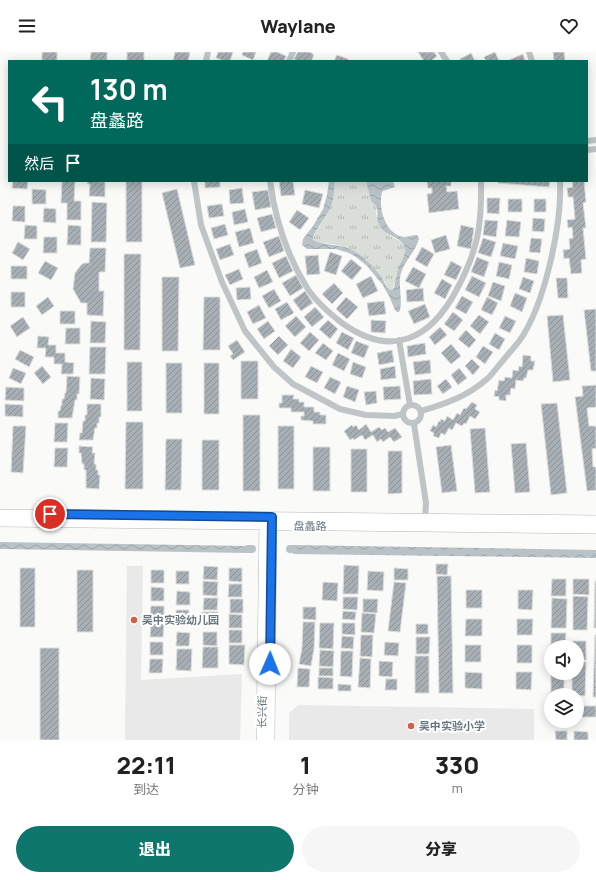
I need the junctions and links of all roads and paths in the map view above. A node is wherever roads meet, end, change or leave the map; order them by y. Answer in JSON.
{"nodes":[{"id":1,"x":194,"y":182,"type":"edge"},
{"id":2,"x":270,"y":182,"type":"edge"},
{"id":3,"x":481,"y":182,"type":"edge"},
{"id":4,"x":560,"y":182,"type":"edge"},
{"id":5,"x":399,"y":340,"type":"junction"},
{"id":6,"x":410,"y":405,"type":"junction"},
{"id":7,"x":421,"y":411,"type":"junction"},
{"id":8,"x":403,"y":414,"type":"junction"},
{"id":9,"x":414,"y":424,"type":"junction"},
{"id":10,"x":0,"y":514,"type":"edge"},
{"id":11,"x":596,"y":520,"type":"edge"},
{"id":12,"x":268,"y":521,"type":"junction"},
{"id":13,"x":0,"y":522,"type":"edge"},
{"id":14,"x":425,"y":523,"type":"junction"},
{"id":15,"x":596,"y":529,"type":"edge"},
{"id":16,"x":261,"y":740,"type":"edge"},
{"id":17,"x":270,"y":740,"type":"edge"}],
"edges":[{"from":1,"to":8,"type":"street"},
{"from":2,"to":5,"type":"street"},
{"from":3,"to":5,"type":"street"},
{"from":4,"to":7,"type":"street"},
{"from":5,"to":6,"type":"street"},
{"from":6,"to":7,"type":"street"},
{"from":6,"to":8,"type":"street"},
{"from":7,"to":9,"type":"street"},
{"from":8,"to":9,"type":"street"},
{"from":9,"to":14,"type":"street"},
{"from":10,"to":12,"type":"main road","name":"盘蠡路"},
{"from":11,"to":14,"type":"main road","name":"盘蠡路"},
{"from":12,"to":13,"type":"main road","name":"盘蠡路"},
{"from":12,"to":14,"type":"main road","name":"盘蠡路"},
{"from":12,"to":16,"type":"main road","name":"长兴街"},
{"from":12,"to":17,"type":"main road","name":"长兴街"},
{"from":14,"to":15,"type":"main road","name":"盘蠡路"}]}
